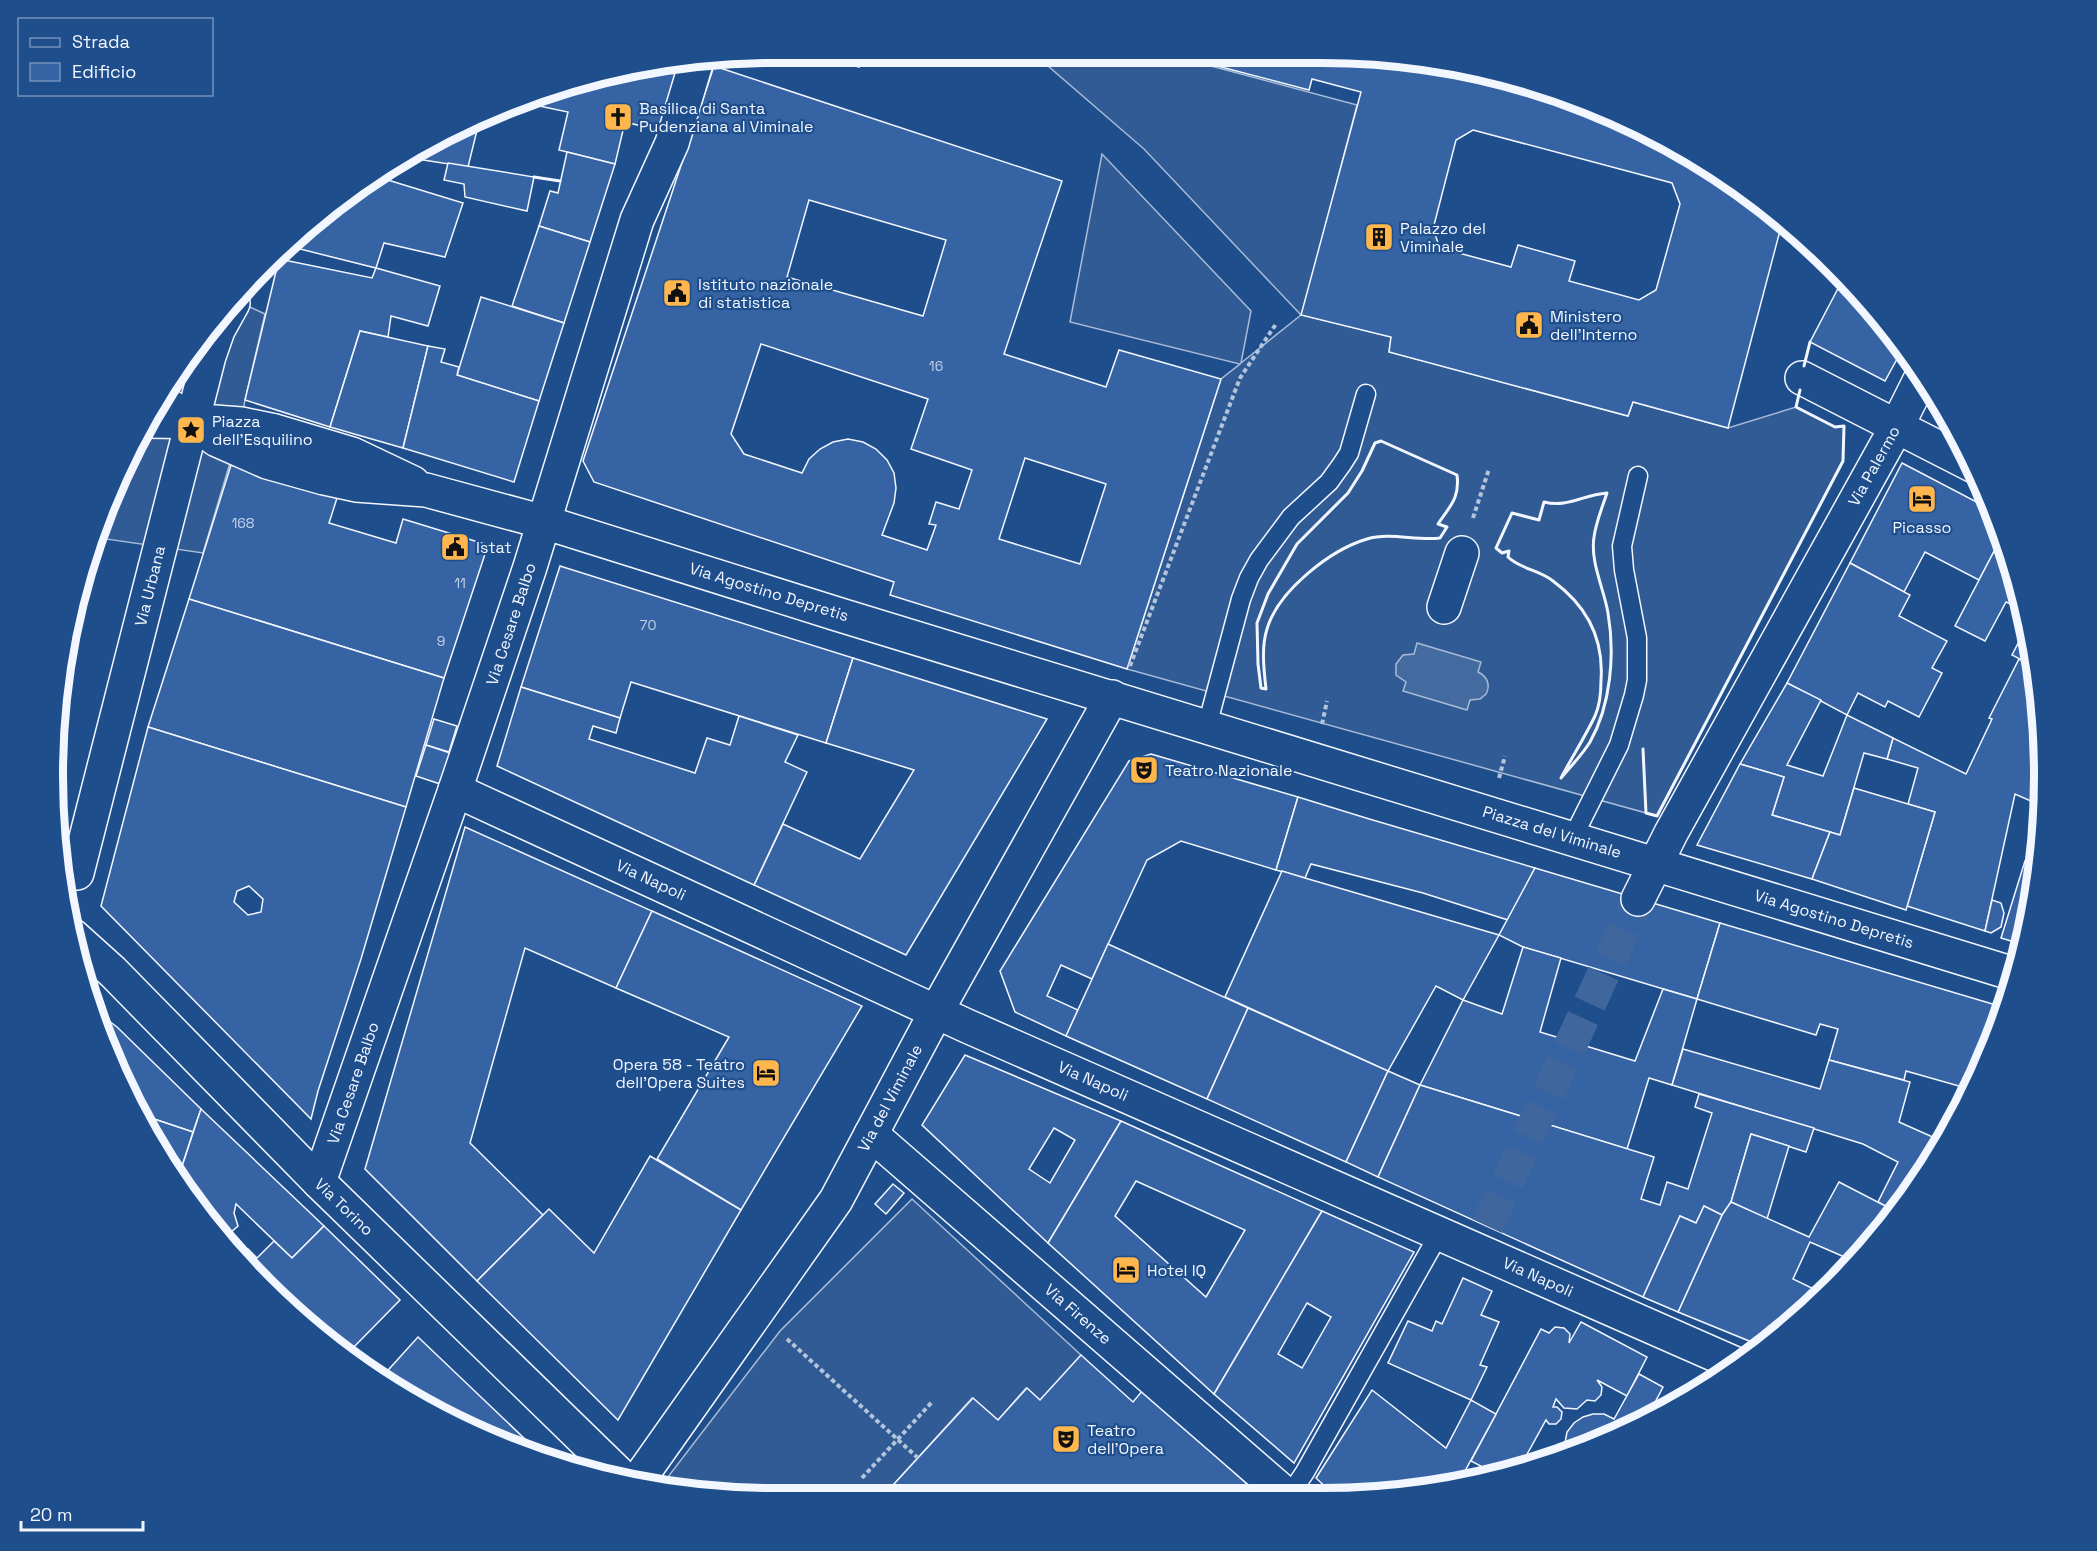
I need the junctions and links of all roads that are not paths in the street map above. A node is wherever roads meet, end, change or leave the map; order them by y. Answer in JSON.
{"nodes":[{"id":1,"x":694,"y":68,"type":"edge"},
{"id":2,"x":217,"y":334,"type":"edge"},
{"id":3,"x":1802,"y":378,"type":"dead end"},
{"id":4,"x":1917,"y":385,"type":"edge"},
{"id":5,"x":1366,"y":394,"type":"dead end"},
{"id":6,"x":167,"y":404,"type":"edge"},
{"id":7,"x":157,"y":421,"type":"edge"},
{"id":8,"x":192,"y":423,"type":"junction"},
{"id":9,"x":1897,"y":426,"type":"junction"},
{"id":10,"x":1960,"y":459,"type":"edge"},
{"id":11,"x":1638,"y":476,"type":"dead end"},
{"id":12,"x":544,"y":522,"type":"junction"},
{"id":13,"x":1462,"y":553,"type":"dead end"},
{"id":14,"x":1444,"y":607,"type":"dead end"},
{"id":15,"x":1112,"y":697,"type":"junction"},
{"id":16,"x":1207,"y":726,"type":"junction"},
{"id":17,"x":455,"y":790,"type":"junction"},
{"id":18,"x":1572,"y":839,"type":"junction"},
{"id":19,"x":1655,"y":863,"type":"junction"},
{"id":20,"x":77,"y":873,"type":"dead end"},
{"id":21,"x":1638,"y":899,"type":"tunnel mouth"},
{"id":22,"x":84,"y":946,"type":"edge"},
{"id":23,"x":2006,"y":972,"type":"edge"},
{"id":24,"x":936,"y":1012,"type":"junction"},
{"id":25,"x":871,"y":1134,"type":"junction"},
{"id":26,"x":319,"y":1182,"type":"junction"},
{"id":27,"x":1439,"y":1234,"type":"junction"},
{"id":28,"x":1728,"y":1360,"type":"edge"},
{"id":29,"x":614,"y":1469,"type":"edge"},
{"id":30,"x":642,"y":1475,"type":"edge"},
{"id":31,"x":1278,"y":1488,"type":"edge"},
{"id":32,"x":1294,"y":1488,"type":"edge"}],
"edges":[{"from":1,"to":12,"type":"street","name":"Via Cesare Balbo"},
{"from":2,"to":8,"type":"street","name":"Via Urbana"},
{"from":3,"to":9,"type":"street"},
{"from":4,"to":9,"type":"street","name":"Via Palermo"},
{"from":5,"to":16,"type":"lane"},
{"from":6,"to":8,"type":"street"},
{"from":7,"to":8,"type":"street"},
{"from":8,"to":12,"type":"street","name":"Via Agostino Depretis"},
{"from":8,"to":20,"type":"street","name":"Via Urbana"},
{"from":9,"to":10,"type":"street"},
{"from":9,"to":19,"type":"street","name":"Via Palermo"},
{"from":11,"to":18,"type":"lane"},
{"from":12,"to":15,"type":"street","name":"Via Agostino Depretis"},
{"from":12,"to":17,"type":"street","name":"Via Cesare Balbo"},
{"from":13,"to":14,"type":"street"},
{"from":15,"to":16,"type":"street","name":"Piazza del Viminale"},
{"from":15,"to":24,"type":"street","name":"Via del Viminale"},
{"from":16,"to":18,"type":"street","name":"Piazza del Viminale"},
{"from":17,"to":24,"type":"street","name":"Via Napoli"},
{"from":17,"to":26,"type":"street","name":"Via Cesare Balbo"},
{"from":18,"to":19,"type":"street","name":"Piazza del Viminale"},
{"from":19,"to":21,"type":"street"},
{"from":19,"to":23,"type":"street","name":"Via Agostino Depretis"},
{"from":22,"to":26,"type":"street","name":"Via Torino"},
{"from":24,"to":25,"type":"street","name":"Via del Viminale"},
{"from":24,"to":27,"type":"street","name":"Via Napoli"},
{"from":25,"to":30,"type":"street","name":"Via del Viminale"},
{"from":25,"to":31,"type":"street","name":"Via Firenze"},
{"from":26,"to":29,"type":"street","name":"Via Torino"},
{"from":27,"to":28,"type":"street","name":"Via Napoli"},
{"from":27,"to":32,"type":"lane"}]}
